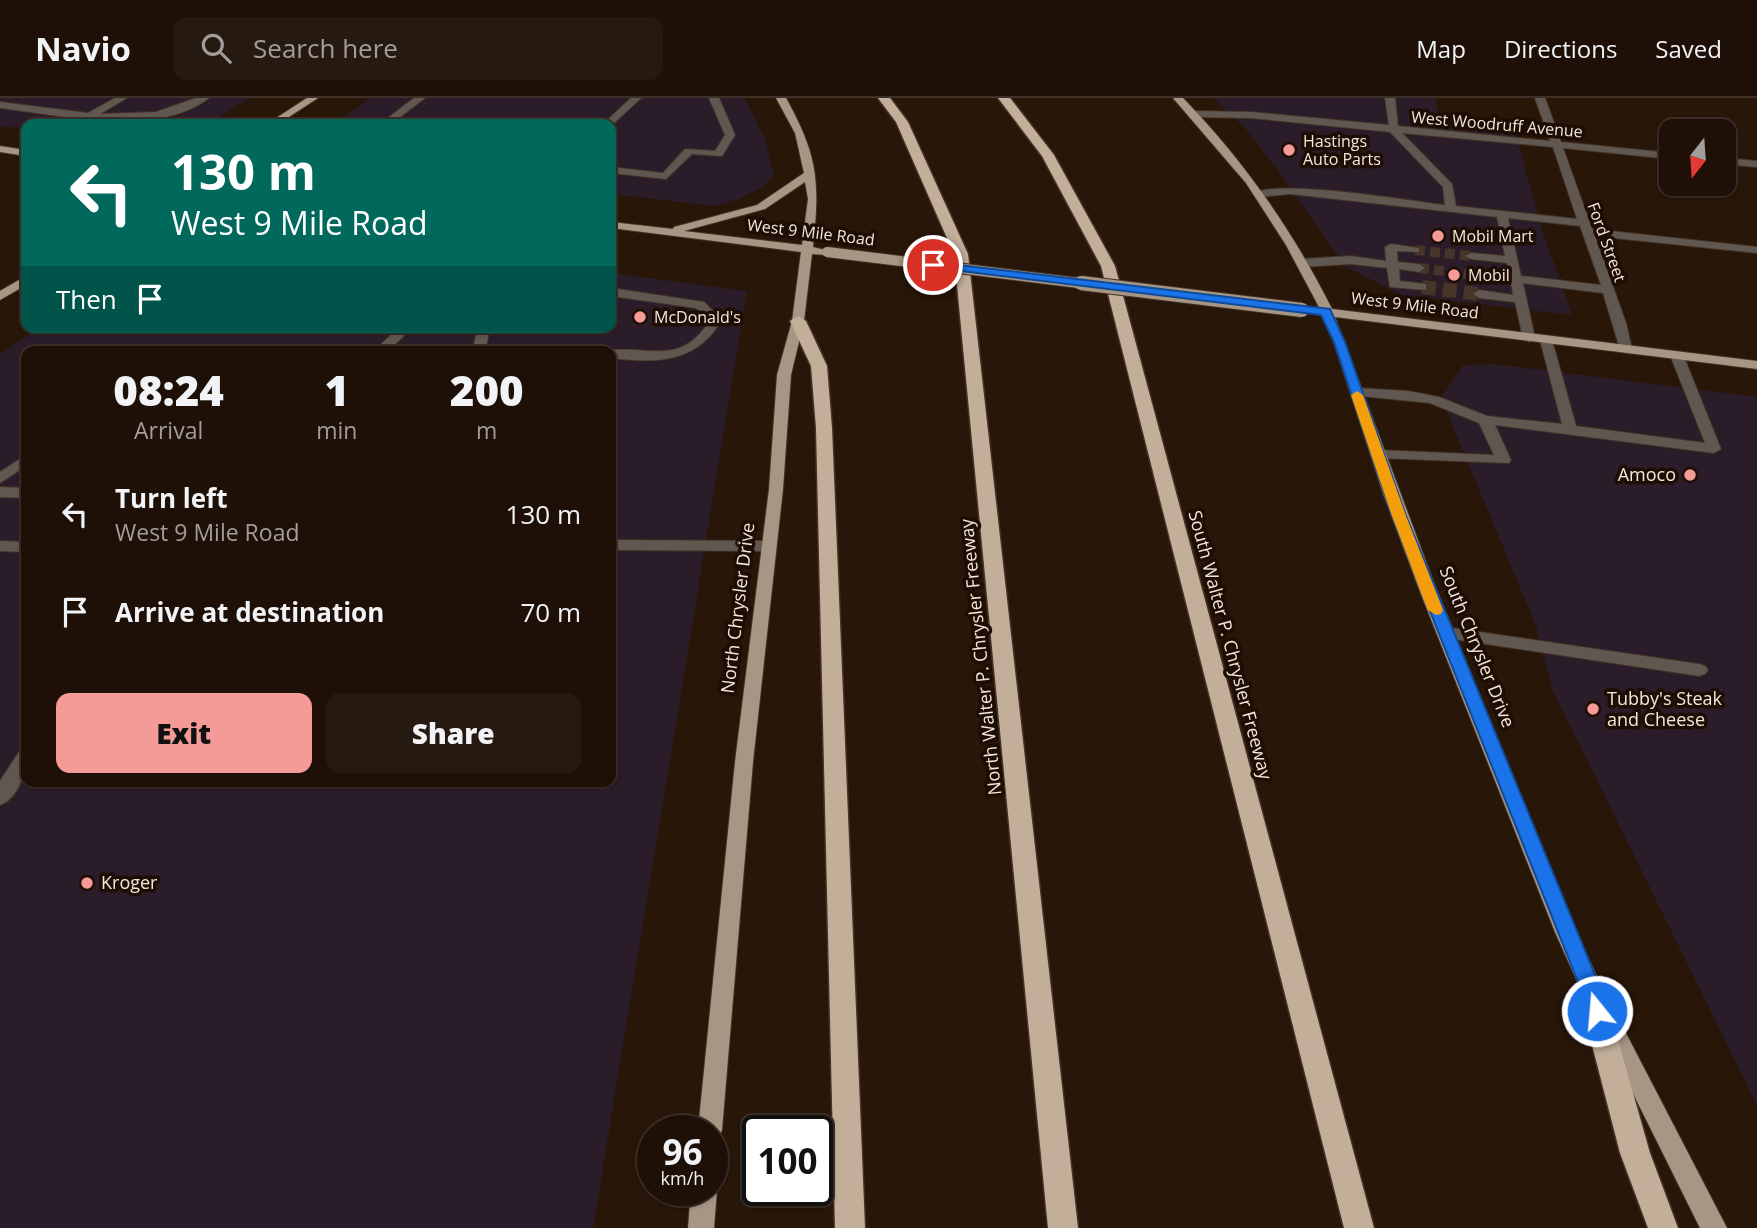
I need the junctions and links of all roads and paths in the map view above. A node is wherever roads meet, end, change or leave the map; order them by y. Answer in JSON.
{"nodes":[{"id":1,"x":122,"y":98,"type":"edge"},
{"id":2,"x":204,"y":98,"type":"edge"},
{"id":3,"x":313,"y":98,"type":"edge"},
{"id":4,"x":420,"y":98,"type":"edge"},
{"id":5,"x":636,"y":98,"type":"edge"},
{"id":6,"x":714,"y":98,"type":"edge"},
{"id":7,"x":781,"y":98,"type":"edge"},
{"id":8,"x":884,"y":98,"type":"edge"},
{"id":9,"x":1004,"y":98,"type":"edge"},
{"id":10,"x":1178,"y":98,"type":"edge"},
{"id":11,"x":1375,"y":98,"type":"edge"},
{"id":12,"x":1540,"y":98,"type":"edge"},
{"id":13,"x":1390,"y":99,"type":"edge"},
{"id":14,"x":0,"y":105,"type":"edge"},
{"id":15,"x":92,"y":114,"type":"junction"},
{"id":16,"x":1194,"y":114,"type":"junction"},
{"id":17,"x":280,"y":119,"type":"edge"},
{"id":18,"x":392,"y":119,"type":"edge"},
{"id":19,"x":613,"y":119,"type":"edge"},
{"id":20,"x":1394,"y":130,"type":"junction"},
{"id":21,"x":1556,"y":145,"type":"junction"},
{"id":22,"x":0,"y":149,"type":"edge"},
{"id":23,"x":21,"y":152,"type":"edge"},
{"id":24,"x":1659,"y":155,"type":"edge"},
{"id":25,"x":1736,"y":162,"type":"edge"},
{"id":26,"x":1757,"y":164,"type":"edge"},
{"id":27,"x":616,"y":171,"type":"edge"},
{"id":28,"x":809,"y":175,"type":"junction"},
{"id":29,"x":1258,"y":194,"type":"junction"},
{"id":30,"x":1451,"y":209,"type":"junction"},
{"id":31,"x":1503,"y":216,"type":"junction"},
{"id":32,"x":616,"y":226,"type":"edge"},
{"id":33,"x":1585,"y":228,"type":"junction"},
{"id":34,"x":664,"y":232,"type":"junction"},
{"id":35,"x":805,"y":248,"type":"junction"},
{"id":36,"x":1415,"y":250,"type":"tunnel mouth"},
{"id":37,"x":1757,"y":250,"type":"edge"},
{"id":38,"x":1471,"y":256,"type":"tunnel mouth"},
{"id":39,"x":1512,"y":260,"type":"junction"},
{"id":40,"x":1301,"y":263,"type":"junction"},
{"id":41,"x":1392,"y":265,"type":"junction"},
{"id":42,"x":1419,"y":268,"type":"tunnel mouth"},
{"id":43,"x":1475,"y":275,"type":"tunnel mouth"},
{"id":44,"x":1516,"y":279,"type":"junction"},
{"id":45,"x":21,"y":283,"type":"edge"},
{"id":46,"x":1422,"y":287,"type":"tunnel mouth"},
{"id":47,"x":1608,"y":290,"type":"junction"},
{"id":48,"x":616,"y":293,"type":"edge"},
{"id":49,"x":1479,"y":294,"type":"tunnel mouth"},
{"id":50,"x":0,"y":296,"type":"edge"},
{"id":51,"x":1520,"y":299,"type":"junction"},
{"id":52,"x":1326,"y":312,"type":"junction"},
{"id":53,"x":798,"y":321,"type":"junction"},
{"id":54,"x":400,"y":333,"type":"edge"},
{"id":55,"x":1529,"y":338,"type":"junction"},
{"id":56,"x":1546,"y":340,"type":"junction"},
{"id":57,"x":386,"y":346,"type":"edge"},
{"id":58,"x":1626,"y":349,"type":"junction"},
{"id":59,"x":616,"y":355,"type":"edge"},
{"id":60,"x":1677,"y":355,"type":"junction"},
{"id":61,"x":1757,"y":365,"type":"edge"},
{"id":62,"x":1356,"y":391,"type":"junction"},
{"id":63,"x":1485,"y":420,"type":"junction"},
{"id":64,"x":1570,"y":429,"type":"junction"},
{"id":65,"x":1377,"y":454,"type":"junction"},
{"id":66,"x":21,"y":463,"type":"edge"},
{"id":67,"x":0,"y":479,"type":"edge"},
{"id":68,"x":0,"y":492,"type":"edge"},
{"id":69,"x":21,"y":493,"type":"edge"},
{"id":70,"x":616,"y":545,"type":"edge"},
{"id":71,"x":0,"y":546,"type":"edge"},
{"id":72,"x":21,"y":547,"type":"edge"},
{"id":73,"x":769,"y":547,"type":"junction"},
{"id":74,"x":1445,"y":633,"type":"junction"},
{"id":75,"x":1699,"y":670,"type":"dead end"},
{"id":76,"x":21,"y":765,"type":"edge"},
{"id":77,"x":0,"y":797,"type":"edge"},
{"id":78,"x":1590,"y":987,"type":"junction"},
{"id":79,"x":711,"y":1115,"type":"edge"},
{"id":80,"x":703,"y":1206,"type":"edge"},
{"id":81,"x":701,"y":1228,"type":"edge"},
{"id":82,"x":850,"y":1228,"type":"edge"},
{"id":83,"x":1063,"y":1228,"type":"edge"},
{"id":84,"x":1359,"y":1228,"type":"edge"},
{"id":85,"x":1663,"y":1228,"type":"edge"},
{"id":86,"x":1714,"y":1228,"type":"edge"}],
"edges":[{"from":1,"to":15,"type":"street"},
{"from":2,"to":15,"type":"street"},
{"from":3,"to":17,"type":"main road"},
{"from":4,"to":18,"type":"street"},
{"from":5,"to":19,"type":"street"},
{"from":6,"to":27,"type":"street"},
{"from":7,"to":28,"type":"main road","name":"North Chrysler Drive"},
{"from":8,"to":83,"type":"highway","name":"North Walter P. Chrysler Freeway"},
{"from":9,"to":84,"type":"highway","name":"South Walter P. Chrysler Freeway"},
{"from":10,"to":16,"type":"main road","name":"South Chrysler Drive"},
{"from":11,"to":13,"type":"street"},
{"from":12,"to":21,"type":"street","name":"Ford Street"},
{"from":13,"to":20,"type":"street"},
{"from":14,"to":15,"type":"street"},
{"from":16,"to":20,"type":"street","name":"West Woodruff Avenue"},
{"from":16,"to":29,"type":"main road","name":"South Chrysler Drive"},
{"from":20,"to":21,"type":"street","name":"West Woodruff Avenue"},
{"from":20,"to":30,"type":"street"},
{"from":21,"to":24,"type":"street","name":"West Woodruff Avenue"},
{"from":21,"to":33,"type":"street","name":"Ford Street"},
{"from":22,"to":23,"type":"main road"},
{"from":25,"to":26,"type":"street"},
{"from":28,"to":34,"type":"main road"},
{"from":28,"to":35,"type":"main road","name":"North Chrysler Drive"},
{"from":29,"to":30,"type":"street"},
{"from":29,"to":40,"type":"main road","name":"South Chrysler Drive"},
{"from":30,"to":31,"type":"street"},
{"from":31,"to":33,"type":"street"},
{"from":31,"to":39,"type":"street"},
{"from":32,"to":34,"type":"main road","name":"West 9 Mile Road"},
{"from":33,"to":37,"type":"street"},
{"from":33,"to":47,"type":"street","name":"Ford Street"},
{"from":34,"to":35,"type":"main road","name":"West 9 Mile Road"},
{"from":35,"to":52,"type":"main road","name":"West 9 Mile Road","bridge":true},
{"from":35,"to":53,"type":"main road","name":"North Chrysler Drive"},
{"from":36,"to":41,"type":"street"},
{"from":38,"to":39,"type":"street"},
{"from":39,"to":44,"type":"street"},
{"from":40,"to":41,"type":"street"},
{"from":40,"to":52,"type":"main road","name":"South Chrysler Drive"},
{"from":41,"to":42,"type":"street"},
{"from":41,"to":46,"type":"street"},
{"from":43,"to":44,"type":"street"},
{"from":44,"to":47,"type":"street"},
{"from":44,"to":51,"type":"street"},
{"from":45,"to":50,"type":"main road"},
{"from":47,"to":58,"type":"street","name":"Ford Street"},
{"from":48,"to":59,"type":"street"},
{"from":49,"to":51,"type":"street"},
{"from":51,"to":55,"type":"street"},
{"from":52,"to":55,"type":"main road","name":"West 9 Mile Road"},
{"from":52,"to":62,"type":"main road","name":"South Chrysler Drive"},
{"from":53,"to":73,"type":"main road","name":"North Chrysler Drive"},
{"from":53,"to":82,"type":"highway"},
{"from":54,"to":57,"type":"street"},
{"from":55,"to":56,"type":"main road","name":"West 9 Mile Road"},
{"from":56,"to":58,"type":"main road","name":"West 9 Mile Road"},
{"from":56,"to":64,"type":"street"},
{"from":58,"to":60,"type":"main road","name":"West 9 Mile Road"},
{"from":60,"to":61,"type":"main road","name":"West 9 Mile Road"},
{"from":60,"to":64,"type":"street"},
{"from":62,"to":63,"type":"street"},
{"from":62,"to":65,"type":"main road","name":"South Chrysler Drive"},
{"from":63,"to":64,"type":"street"},
{"from":63,"to":65,"type":"street"},
{"from":65,"to":74,"type":"main road","name":"South Chrysler Drive"},
{"from":66,"to":67,"type":"street"},
{"from":68,"to":69,"type":"street"},
{"from":70,"to":73,"type":"street"},
{"from":71,"to":72,"type":"street"},
{"from":73,"to":79,"type":"main road","name":"North Chrysler Drive"},
{"from":74,"to":75,"type":"street"},
{"from":74,"to":78,"type":"main road","name":"South Chrysler Drive"},
{"from":76,"to":77,"type":"street"},
{"from":78,"to":85,"type":"highway"},
{"from":78,"to":86,"type":"main road","name":"South Chrysler Drive"},
{"from":80,"to":81,"type":"main road"}]}
